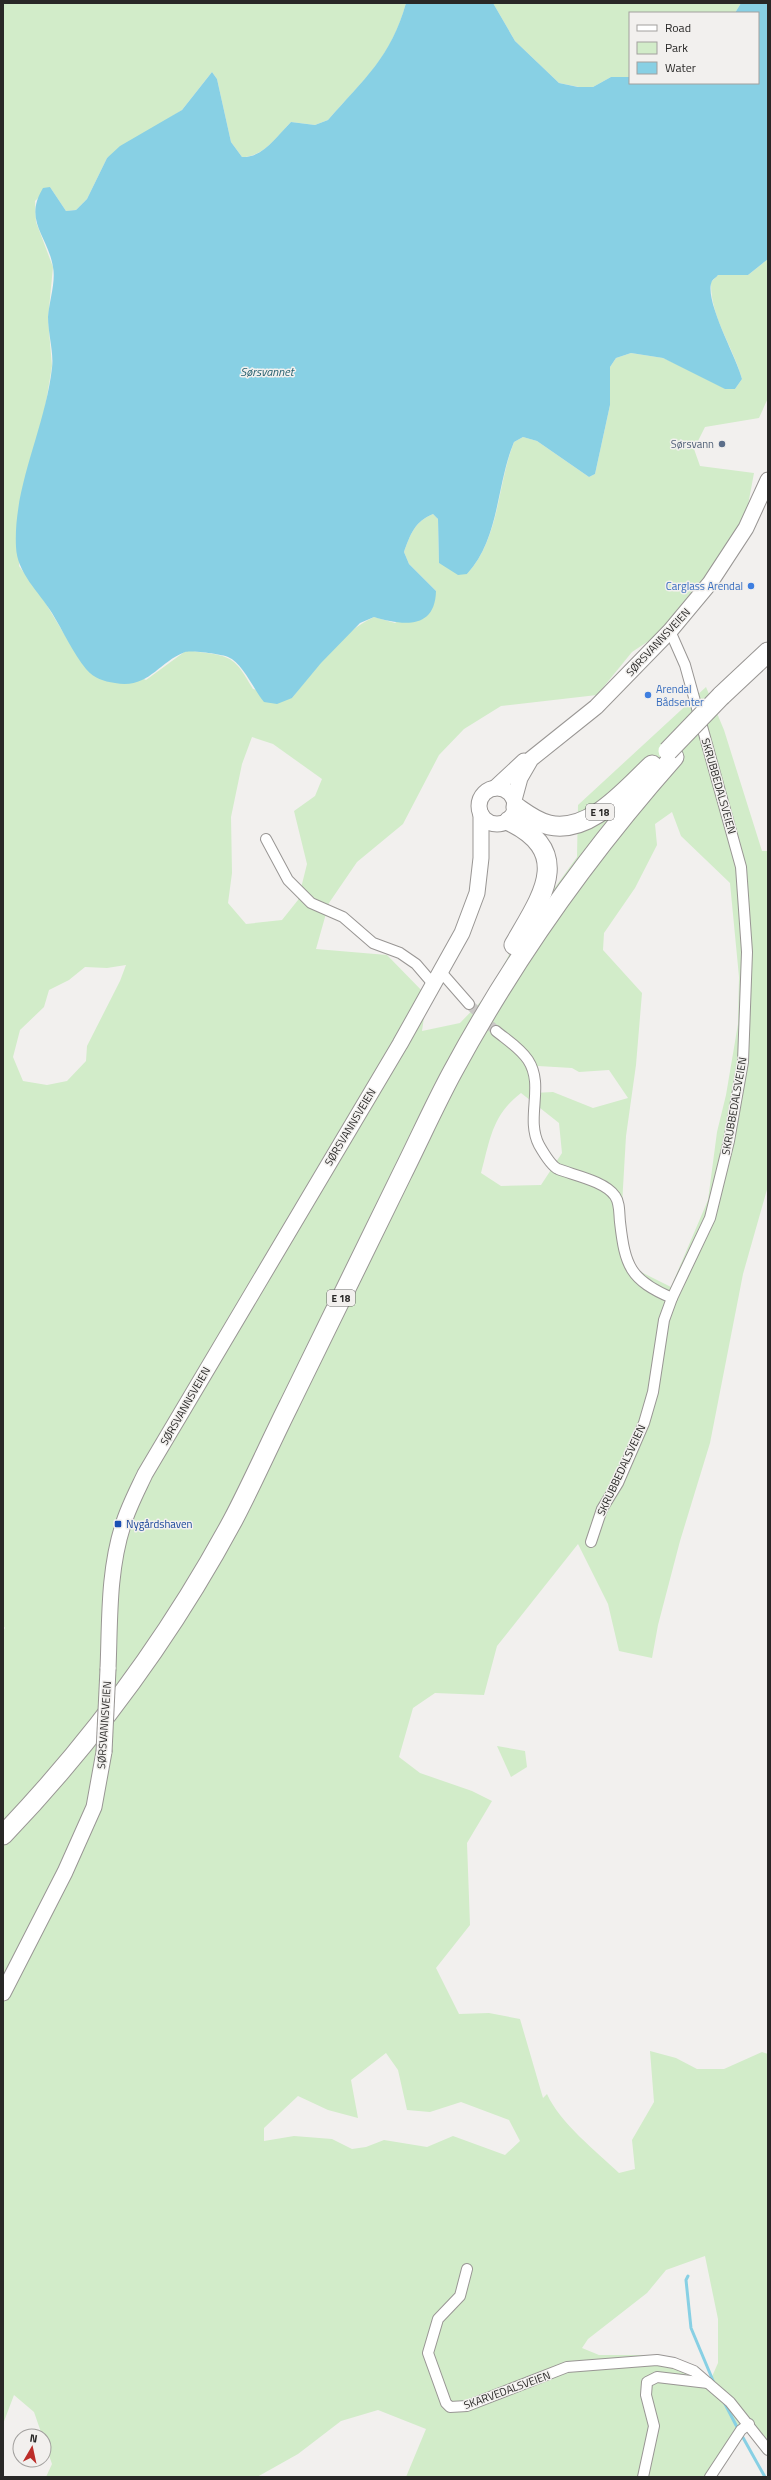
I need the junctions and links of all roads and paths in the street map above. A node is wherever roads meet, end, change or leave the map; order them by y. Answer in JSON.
{"nodes":[{"id":1,"x":768,"y":480,"type":"edge"},
{"id":2,"x":670,"y":631,"type":"junction"},
{"id":3,"x":768,"y":652,"type":"edge"},
{"id":4,"x":768,"y":665,"type":"edge"},
{"id":5,"x":724,"y":699,"type":"junction"},
{"id":6,"x":671,"y":754,"type":"junction"},
{"id":7,"x":531,"y":759,"type":"junction"},
{"id":8,"x":495,"y":788,"type":"junction"},
{"id":9,"x":511,"y":813,"type":"junction"},
{"id":10,"x":481,"y":814,"type":"junction"},
{"id":11,"x":266,"y":839,"type":"dead end"},
{"id":12,"x":481,"y":858,"type":"junction"},
{"id":13,"x":500,"y":971,"type":"junction"},
{"id":14,"x":437,"y":978,"type":"junction"},
{"id":15,"x":469,"y":1004,"type":"tunnel mouth"},
{"id":16,"x":496,"y":1031,"type":"tunnel mouth"},
{"id":17,"x":672,"y":1298,"type":"junction"},
{"id":18,"x":591,"y":1542,"type":"dead end"},
{"id":19,"x":3,"y":1821,"type":"edge"},
{"id":20,"x":3,"y":1834,"type":"edge"},
{"id":21,"x":3,"y":1993,"type":"edge"},
{"id":22,"x":468,"y":2269,"type":"dead end"},
{"id":23,"x":710,"y":2384,"type":"junction"},
{"id":24,"x":749,"y":2424,"type":"junction"},
{"id":25,"x":768,"y":2450,"type":"edge"},
{"id":26,"x":643,"y":2477,"type":"edge"},
{"id":27,"x":710,"y":2477,"type":"edge"}],
"edges":[{"from":1,"to":2,"type":"main road","name":"SØRSVANNSVEIEN"},
{"from":2,"to":7,"type":"main road","name":"SØRSVANNSVEIEN"},
{"from":2,"to":17,"type":"street","name":"SKRUBBEDALSVEIEN"},
{"from":3,"to":5,"type":"highway","number":"E 18"},
{"from":4,"to":5,"type":"highway","number":"E 18"},
{"from":5,"to":6,"type":"highway","number":"E 18","bridge":true},
{"from":6,"to":9,"type":"highway","number":"E 18"},
{"from":6,"to":13,"type":"highway","number":"E 18"},
{"from":6,"to":20,"type":"highway","number":"E 18"},
{"from":7,"to":8,"type":"main road","name":"SØRSVANNSVEIEN"},
{"from":7,"to":9,"type":"main road","name":"SØRSVANNSVEIEN"},
{"from":8,"to":9,"type":"main road"},
{"from":8,"to":10,"type":"main road"},
{"from":9,"to":10,"type":"main road"},
{"from":9,"to":12,"type":"main road","name":"SØRSVANNSVEIEN"},
{"from":9,"to":13,"type":"highway","number":"E 18"},
{"from":10,"to":12,"type":"main road","name":"SØRSVANNSVEIEN"},
{"from":11,"to":14,"type":"street"},
{"from":12,"to":14,"type":"main road","name":"SØRSVANNSVEIEN"},
{"from":13,"to":19,"type":"highway","number":"E 18"},
{"from":14,"to":15,"type":"street"},
{"from":14,"to":21,"type":"main road","name":"SØRSVANNSVEIEN","bridge":true},
{"from":16,"to":17,"type":"street"},
{"from":17,"to":18,"type":"street","name":"SKRUBBEDALSVEIEN"},
{"from":22,"to":23,"type":"street","name":"SKARVEDALSVEIEN"},
{"from":23,"to":24,"type":"street","name":"SKARVEDALSVEIEN"},
{"from":23,"to":26,"type":"street"},
{"from":24,"to":25,"type":"street","name":"SKARVEDALSVEIEN"},
{"from":24,"to":27,"type":"street"}]}
